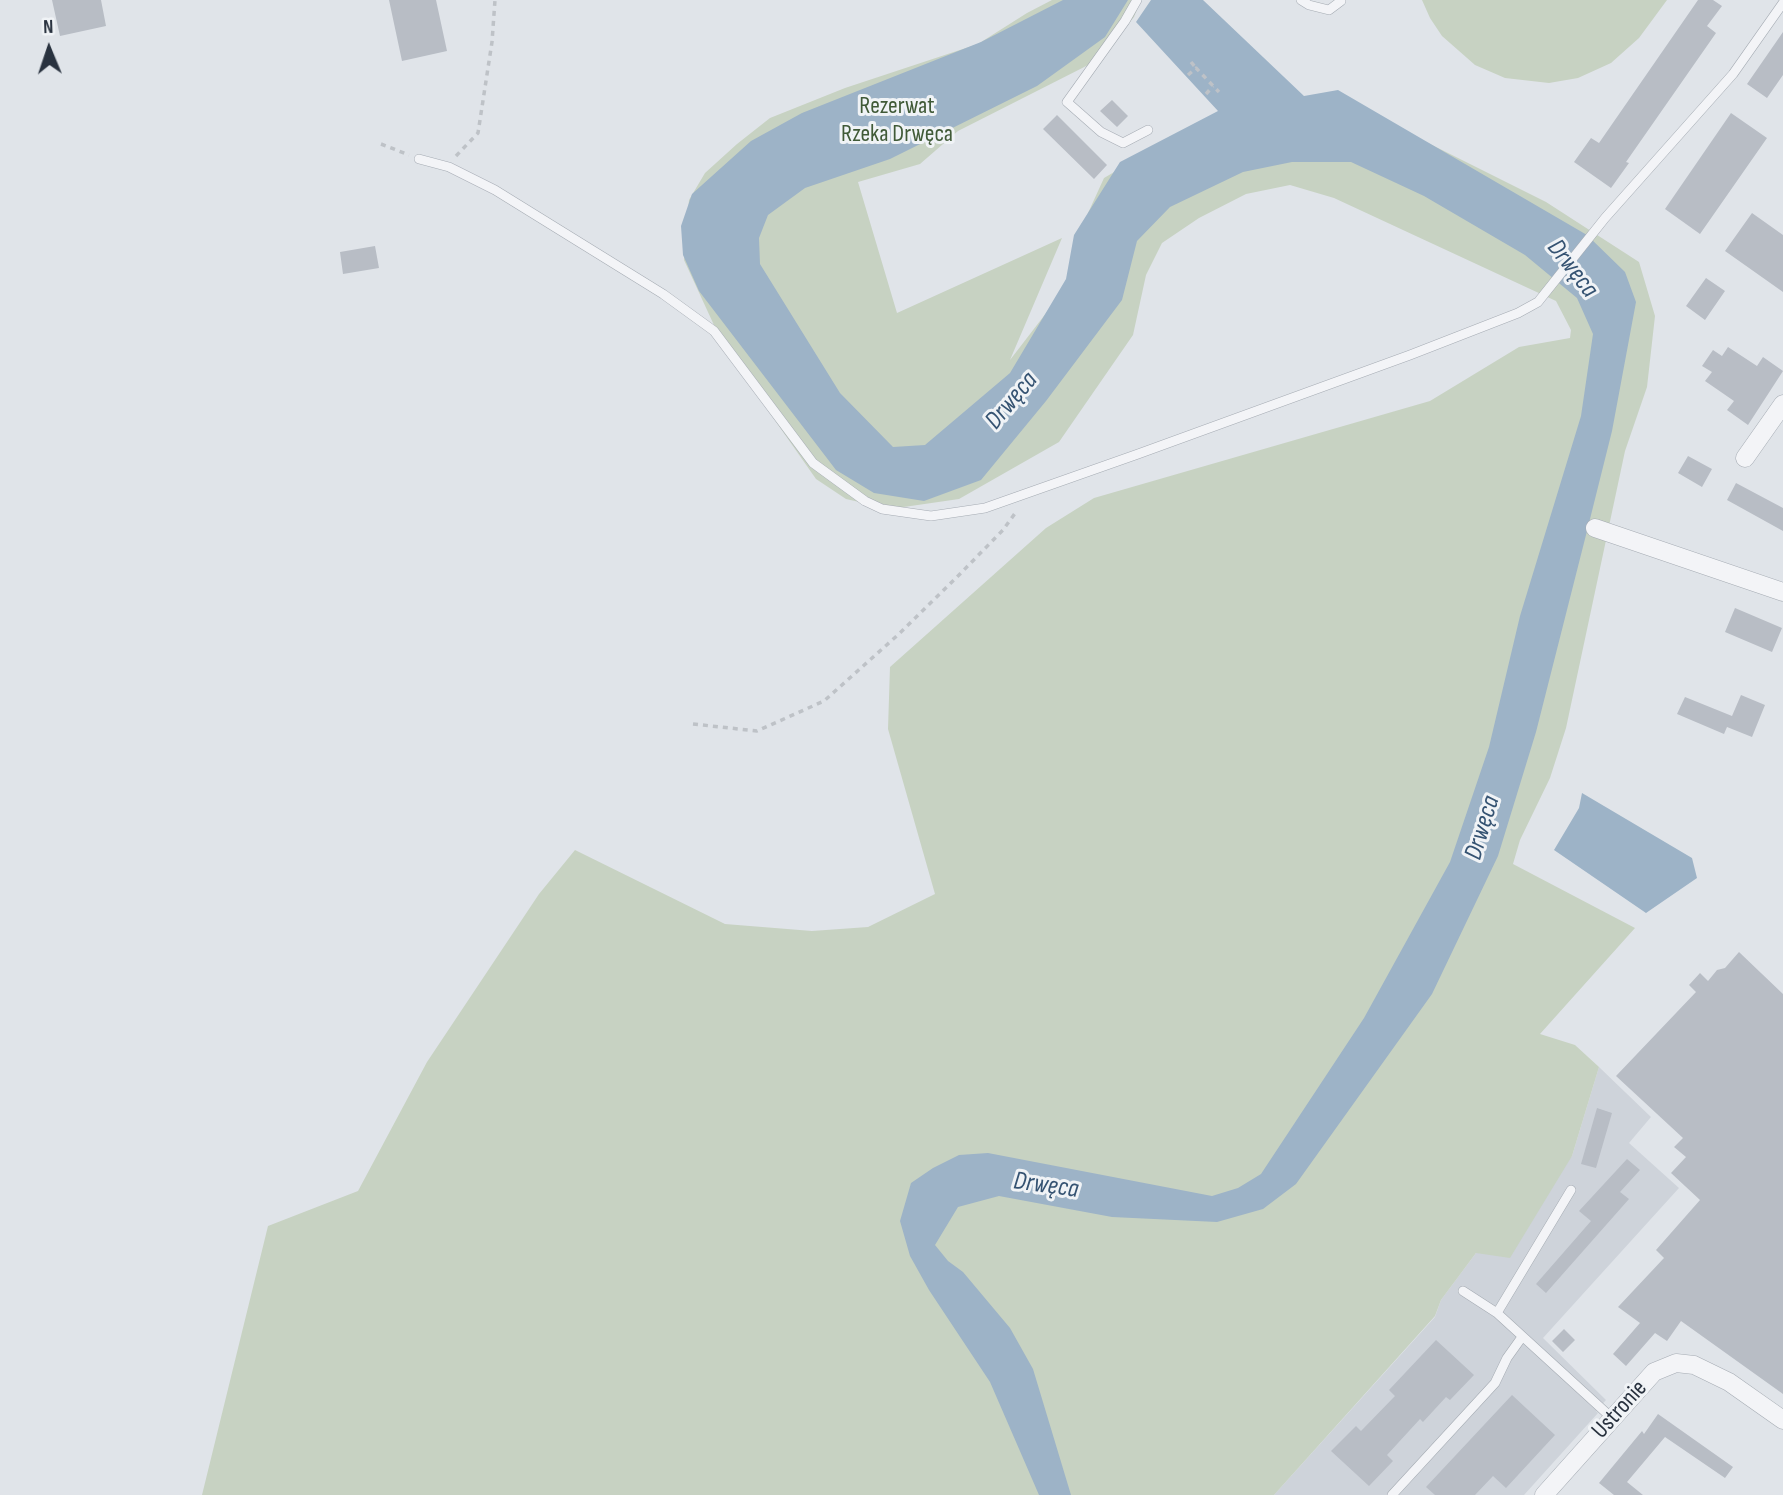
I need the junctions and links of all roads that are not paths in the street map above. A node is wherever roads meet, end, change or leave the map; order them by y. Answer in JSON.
{"nodes":[{"id":1,"x":1138,"y":0,"type":"edge"},
{"id":2,"x":1301,"y":0,"type":"edge"},
{"id":3,"x":1341,"y":1,"type":"edge"},
{"id":4,"x":1783,"y":3,"type":"edge"},
{"id":5,"x":1148,"y":130,"type":"dead end"},
{"id":6,"x":419,"y":159,"type":"road end"},
{"id":7,"x":1783,"y":404,"type":"edge"},
{"id":8,"x":1745,"y":458,"type":"dead end"},
{"id":9,"x":1595,"y":528,"type":"dead end"},
{"id":10,"x":1783,"y":592,"type":"edge"},
{"id":11,"x":1571,"y":1190,"type":"dead end"},
{"id":12,"x":1463,"y":1291,"type":"dead end"},
{"id":13,"x":1497,"y":1313,"type":"junction"},
{"id":14,"x":1522,"y":1337,"type":"junction"},
{"id":15,"x":1613,"y":1419,"type":"junction"},
{"id":16,"x":1783,"y":1420,"type":"edge"},
{"id":17,"x":1392,"y":1495,"type":"edge"},
{"id":18,"x":1544,"y":1495,"type":"edge"}],
"edges":[{"from":1,"to":5,"type":"lane"},
{"from":2,"to":3,"type":"lane"},
{"from":4,"to":6,"type":"lane"},
{"from":7,"to":8,"type":"street"},
{"from":9,"to":10,"type":"street"},
{"from":11,"to":13,"type":"lane"},
{"from":12,"to":13,"type":"lane"},
{"from":13,"to":14,"type":"lane"},
{"from":14,"to":15,"type":"lane"},
{"from":14,"to":17,"type":"lane"},
{"from":15,"to":16,"type":"street","name":"Ustronie"},
{"from":15,"to":18,"type":"street","name":"Ustronie"}]}
